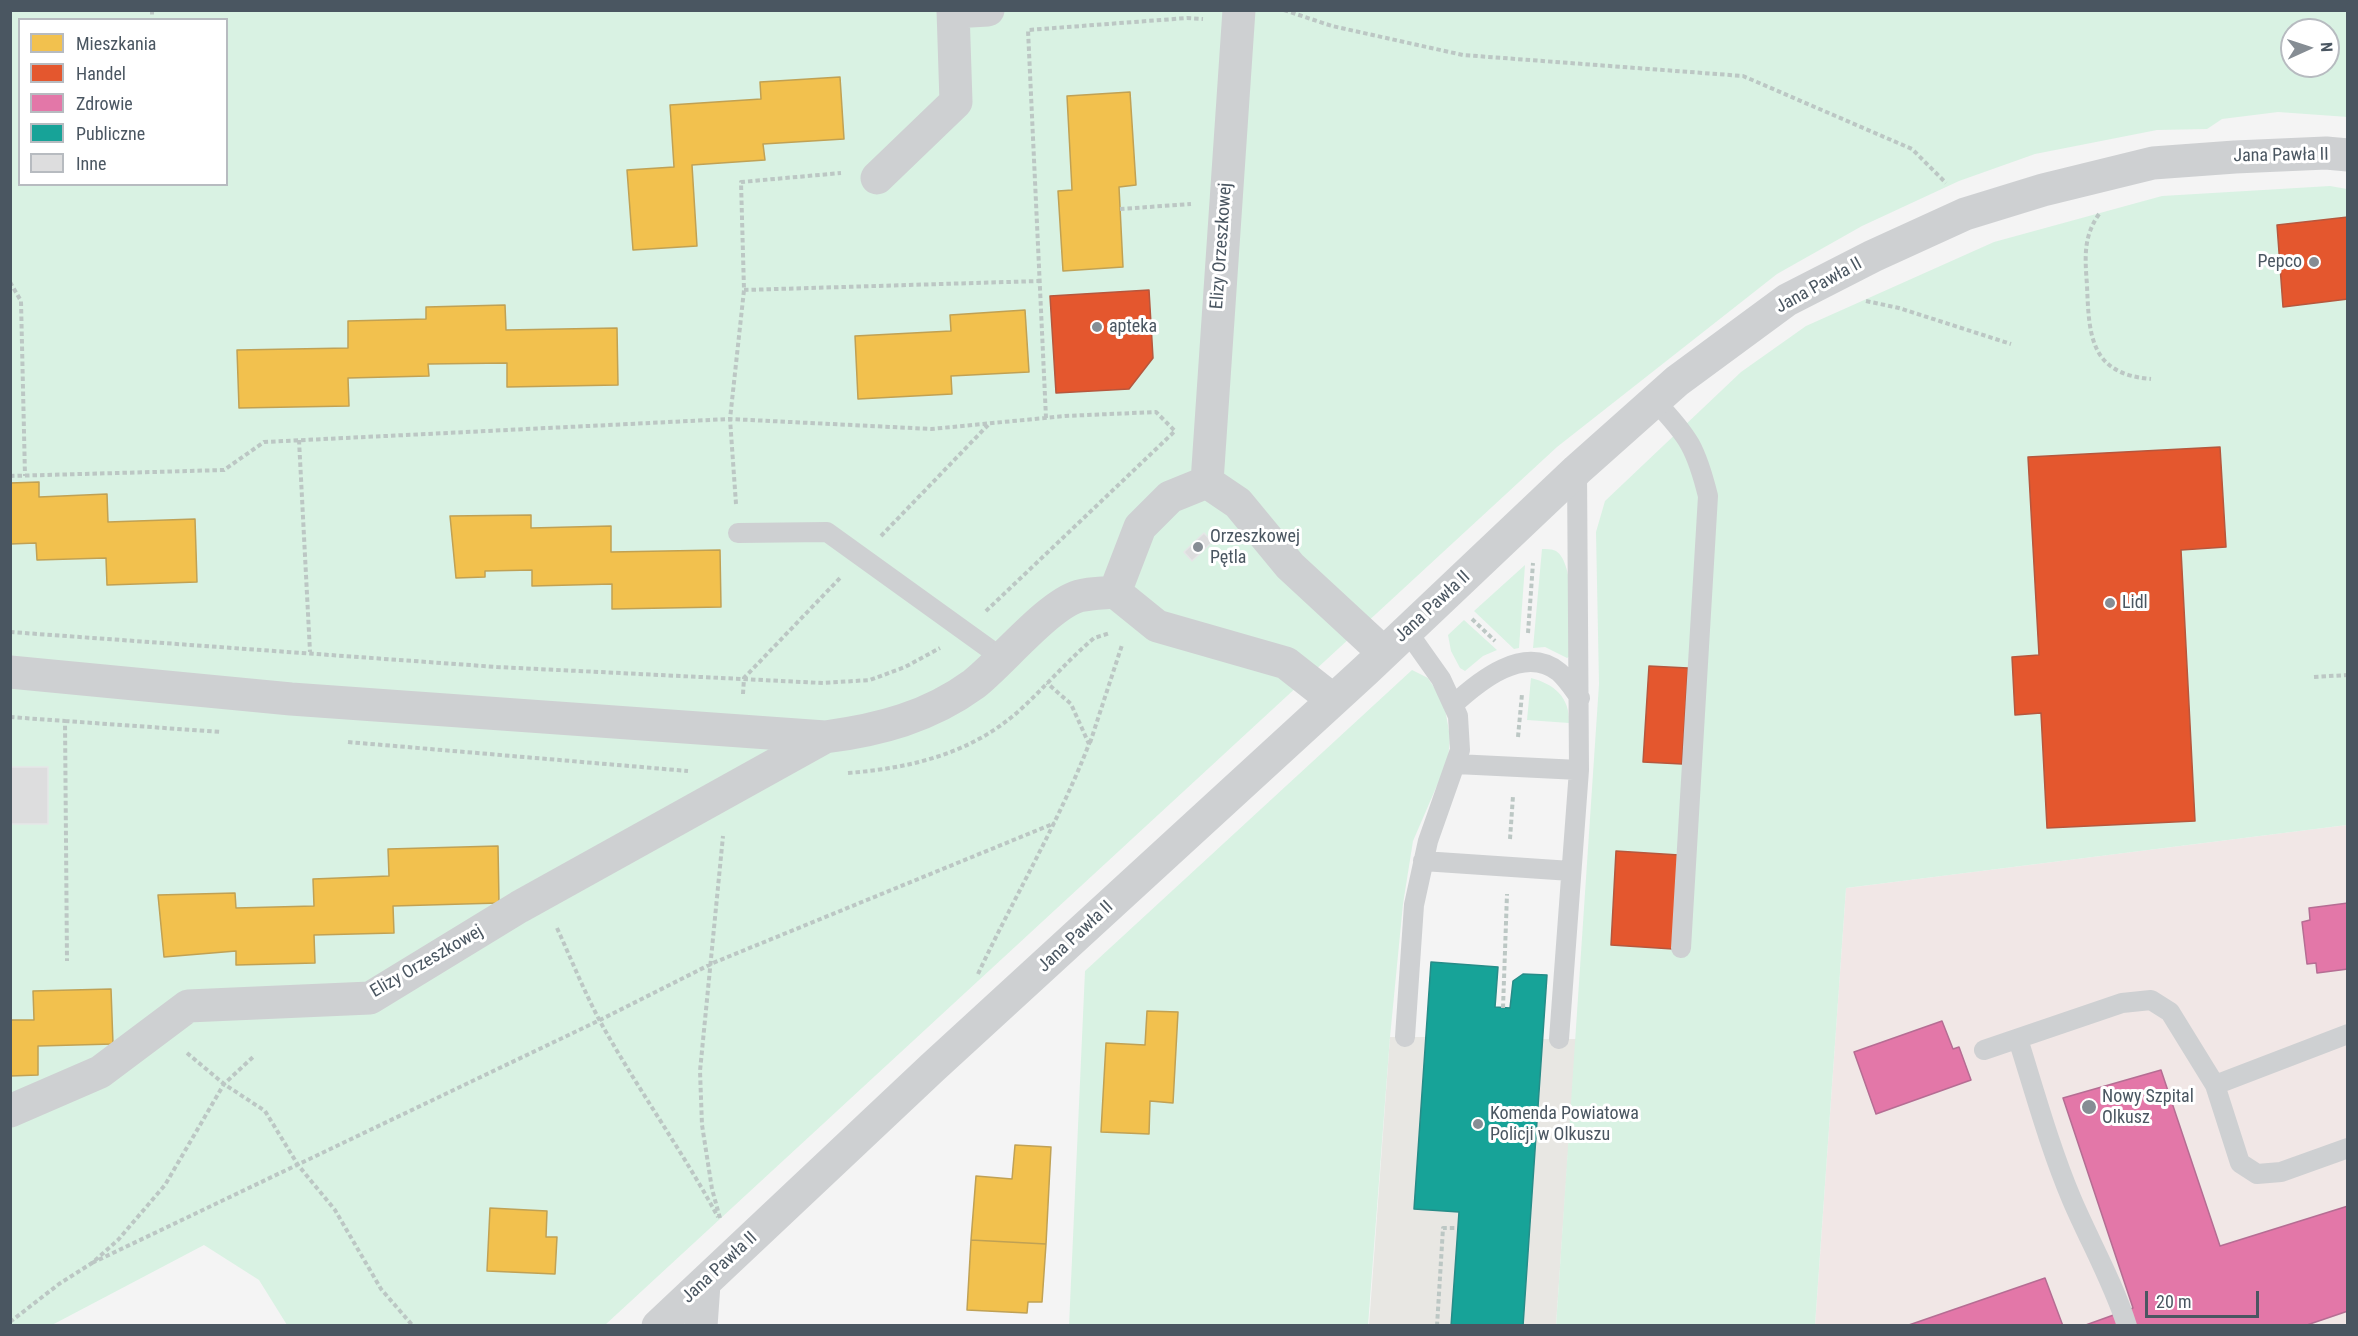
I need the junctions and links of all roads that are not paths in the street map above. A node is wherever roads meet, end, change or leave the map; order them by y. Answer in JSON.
{"nodes":[{"id":1,"x":988,"y":10,"type":"edge"},
{"id":2,"x":1239,"y":10,"type":"edge"},
{"id":3,"x":953,"y":11,"type":"edge"},
{"id":4,"x":2348,"y":156,"type":"edge"},
{"id":5,"x":863,"y":175,"type":"road end"},
{"id":6,"x":1654,"y":401,"type":"junction"},
{"id":7,"x":1577,"y":470,"type":"junction"},
{"id":8,"x":1206,"y":482,"type":"junction"},
{"id":9,"x":738,"y":533,"type":"dead end"},
{"id":10,"x":1115,"y":592,"type":"junction"},
{"id":11,"x":1407,"y":631,"type":"junction"},
{"id":12,"x":1384,"y":653,"type":"junction"},
{"id":13,"x":1002,"y":658,"type":"junction"},
{"id":14,"x":25,"y":674,"type":"edge"},
{"id":15,"x":1580,"y":698,"type":"junction"},
{"id":16,"x":1333,"y":700,"type":"junction"},
{"id":17,"x":1453,"y":705,"type":"junction"},
{"id":18,"x":825,"y":737,"type":"junction"},
{"id":19,"x":1456,"y":764,"type":"junction"},
{"id":20,"x":1579,"y":770,"type":"junction"},
{"id":21,"x":1423,"y":861,"type":"junction"},
{"id":22,"x":1571,"y":871,"type":"junction"},
{"id":23,"x":1681,"y":948,"type":"dead end"},
{"id":24,"x":2348,"y":1034,"type":"edge"},
{"id":25,"x":1405,"y":1037,"type":"dead end"},
{"id":26,"x":1559,"y":1039,"type":"dead end"},
{"id":27,"x":2018,"y":1039,"type":"junction"},
{"id":28,"x":1984,"y":1050,"type":"dead end"},
{"id":29,"x":2215,"y":1085,"type":"junction"},
{"id":30,"x":10,"y":1111,"type":"edge"},
{"id":31,"x":2348,"y":1148,"type":"edge"},
{"id":32,"x":704,"y":1284,"type":"junction"},
{"id":33,"x":658,"y":1326,"type":"edge"},
{"id":34,"x":701,"y":1326,"type":"edge"},
{"id":35,"x":2127,"y":1326,"type":"edge"}],
"edges":[{"from":1,"to":3,"type":"street"},
{"from":2,"to":8,"type":"street","name":"Elizy Orzeszkowej"},
{"from":3,"to":5,"type":"street"},
{"from":4,"to":6,"type":"street","name":"Jana Pawła II"},
{"from":6,"to":7,"type":"street","name":"Jana Pawła II"},
{"from":6,"to":23,"type":"lane"},
{"from":7,"to":11,"type":"street","name":"Jana Pawła II"},
{"from":7,"to":15,"type":"lane"},
{"from":8,"to":10,"type":"street"},
{"from":8,"to":12,"type":"street"},
{"from":9,"to":13,"type":"lane"},
{"from":10,"to":13,"type":"street","name":"Elizy Orzeszkowej"},
{"from":10,"to":16,"type":"street"},
{"from":11,"to":12,"type":"street","name":"Jana Pawła II"},
{"from":11,"to":17,"type":"lane"},
{"from":12,"to":16,"type":"street","name":"Jana Pawła II"},
{"from":13,"to":18,"type":"street","name":"Elizy Orzeszkowej"},
{"from":14,"to":18,"type":"street","name":"Elizy Orzeszkowej"},
{"from":15,"to":17,"type":"lane"},
{"from":15,"to":20,"type":"lane"},
{"from":16,"to":32,"type":"street","name":"Jana Pawła II"},
{"from":17,"to":19,"type":"lane"},
{"from":18,"to":30,"type":"street","name":"Elizy Orzeszkowej"},
{"from":19,"to":20,"type":"lane"},
{"from":19,"to":21,"type":"lane"},
{"from":20,"to":22,"type":"lane"},
{"from":21,"to":22,"type":"lane"},
{"from":21,"to":25,"type":"lane"},
{"from":22,"to":26,"type":"lane"},
{"from":24,"to":29,"type":"lane"},
{"from":27,"to":28,"type":"lane"},
{"from":27,"to":29,"type":"lane"},
{"from":27,"to":35,"type":"lane"},
{"from":29,"to":31,"type":"lane"},
{"from":32,"to":33,"type":"street","name":"Jana Pawła II"},
{"from":32,"to":34,"type":"street"}]}
